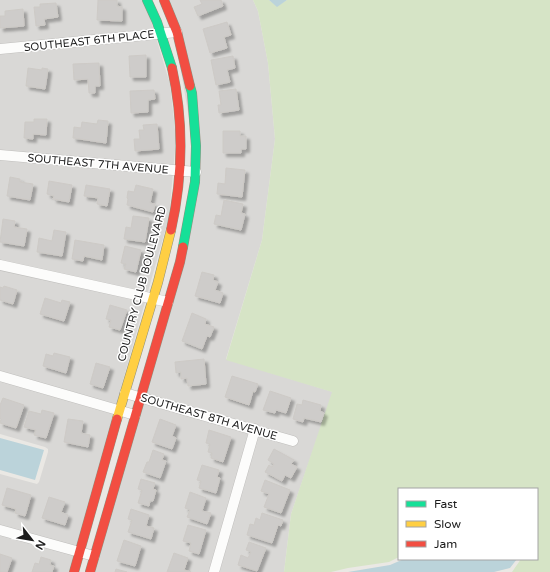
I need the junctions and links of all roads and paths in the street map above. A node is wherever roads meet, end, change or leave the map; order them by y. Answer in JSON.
{"nodes":[{"id":1,"x":147,"y":0,"type":"edge"},
{"id":2,"x":164,"y":0,"type":"edge"},
{"id":3,"x":177,"y":32,"type":"junction"},
{"id":4,"x":162,"y":34,"type":"junction"},
{"id":5,"x":0,"y":49,"type":"edge"},
{"id":6,"x":0,"y":155,"type":"edge"},
{"id":7,"x":181,"y":171,"type":"junction"},
{"id":8,"x":196,"y":172,"type":"junction"},
{"id":9,"x":0,"y":265,"type":"edge"},
{"id":10,"x":152,"y":298,"type":"junction"},
{"id":11,"x":168,"y":302,"type":"junction"},
{"id":12,"x":0,"y":376,"type":"edge"},
{"id":13,"x":125,"y":393,"type":"junction"},
{"id":14,"x":140,"y":397,"type":"junction"},
{"id":15,"x":120,"y":410,"type":"junction"},
{"id":16,"x":135,"y":415,"type":"junction"},
{"id":17,"x":255,"y":429,"type":"junction"},
{"id":18,"x":293,"y":441,"type":"dead end"},
{"id":19,"x":0,"y":530,"type":"edge"},
{"id":20,"x":80,"y":552,"type":"junction"},
{"id":21,"x":94,"y":556,"type":"junction"},
{"id":22,"x":74,"y":572,"type":"edge"},
{"id":23,"x":90,"y":572,"type":"edge"},
{"id":24,"x":214,"y":572,"type":"edge"}],
"edges":[{"from":1,"to":4,"type":"main road","name":"COUNTRY CLUB BOULEVARD"},
{"from":2,"to":3,"type":"main road"},
{"from":3,"to":4,"type":"street","name":"SOUTHEAST 6TH PLACE"},
{"from":3,"to":8,"type":"main road"},
{"from":4,"to":5,"type":"street","name":"SOUTHEAST 6TH PLACE"},
{"from":4,"to":7,"type":"main road","name":"COUNTRY CLUB BOULEVARD"},
{"from":6,"to":7,"type":"street","name":"SOUTHEAST 7TH AVENUE"},
{"from":7,"to":8,"type":"street","name":"SOUTHEAST 7TH AVENUE"},
{"from":7,"to":10,"type":"main road","name":"COUNTRY CLUB BOULEVARD"},
{"from":8,"to":11,"type":"main road"},
{"from":9,"to":10,"type":"street"},
{"from":10,"to":11,"type":"street"},
{"from":10,"to":13,"type":"main road","name":"COUNTRY CLUB BOULEVARD"},
{"from":11,"to":14,"type":"main road"},
{"from":12,"to":15,"type":"street","name":"SOUTHEAST 8TH AVENUE"},
{"from":13,"to":14,"type":"street","name":"SOUTHEAST 8TH AVENUE"},
{"from":13,"to":15,"type":"main road","name":"COUNTRY CLUB BOULEVARD"},
{"from":14,"to":16,"type":"main road"},
{"from":14,"to":17,"type":"street","name":"SOUTHEAST 8TH AVENUE"},
{"from":15,"to":16,"type":"street","name":"SOUTHEAST 8TH AVENUE"},
{"from":15,"to":20,"type":"main road","name":"COUNTRY CLUB BOULEVARD"},
{"from":16,"to":21,"type":"main road"},
{"from":17,"to":18,"type":"street","name":"SOUTHEAST 8TH AVENUE"},
{"from":17,"to":24,"type":"street"},
{"from":19,"to":20,"type":"street"},
{"from":20,"to":21,"type":"street"},
{"from":20,"to":22,"type":"main road","name":"COUNTRY CLUB BOULEVARD"},
{"from":21,"to":23,"type":"main road"}]}
